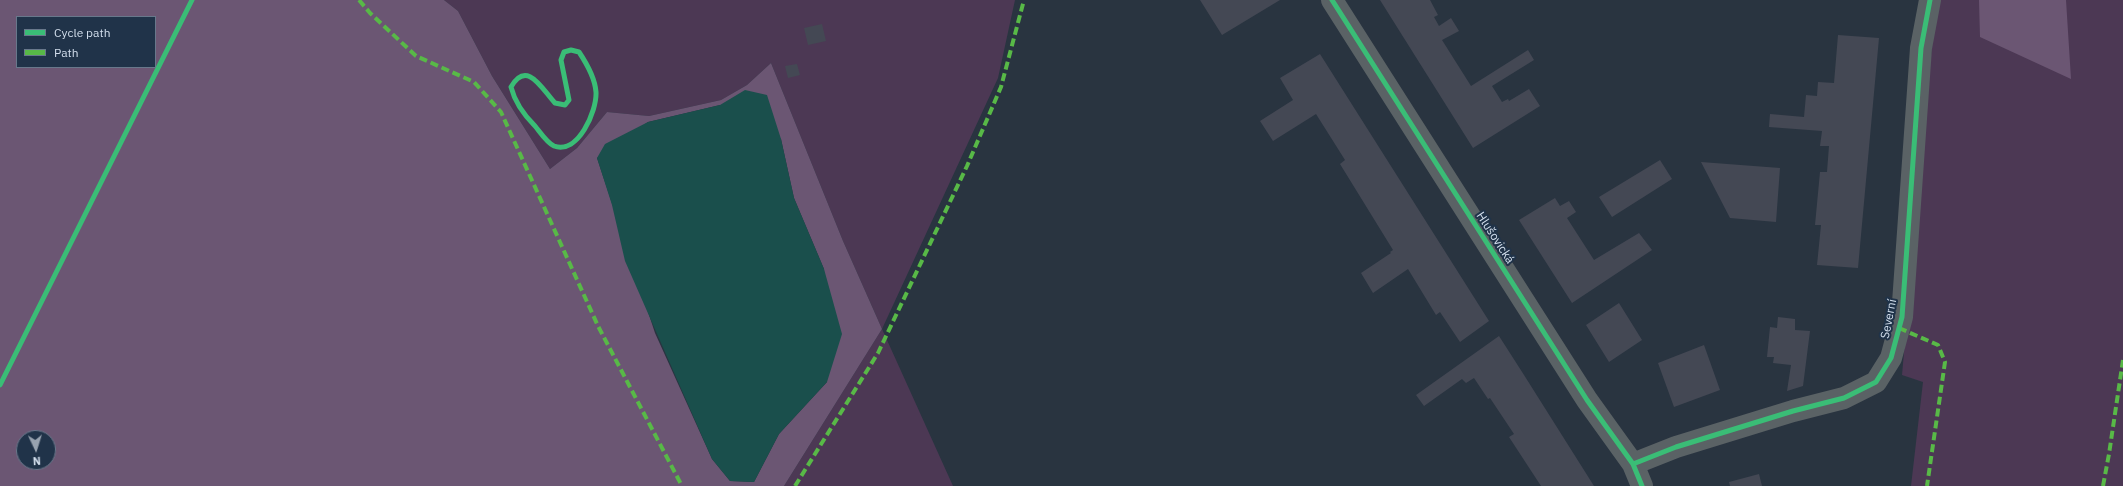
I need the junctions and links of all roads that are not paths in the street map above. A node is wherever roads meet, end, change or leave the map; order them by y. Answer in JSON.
{"nodes":[{"id":1,"x":1332,"y":0,"type":"edge"},
{"id":2,"x":1930,"y":0,"type":"edge"},
{"id":3,"x":1633,"y":464,"type":"junction"},
{"id":4,"x":1642,"y":486,"type":"edge"}],
"edges":[{"from":1,"to":3,"type":"street","name":"Hlušovická"},
{"from":2,"to":3,"type":"street","name":"Severní"},
{"from":3,"to":4,"type":"street","name":"Hlušovická"}]}
